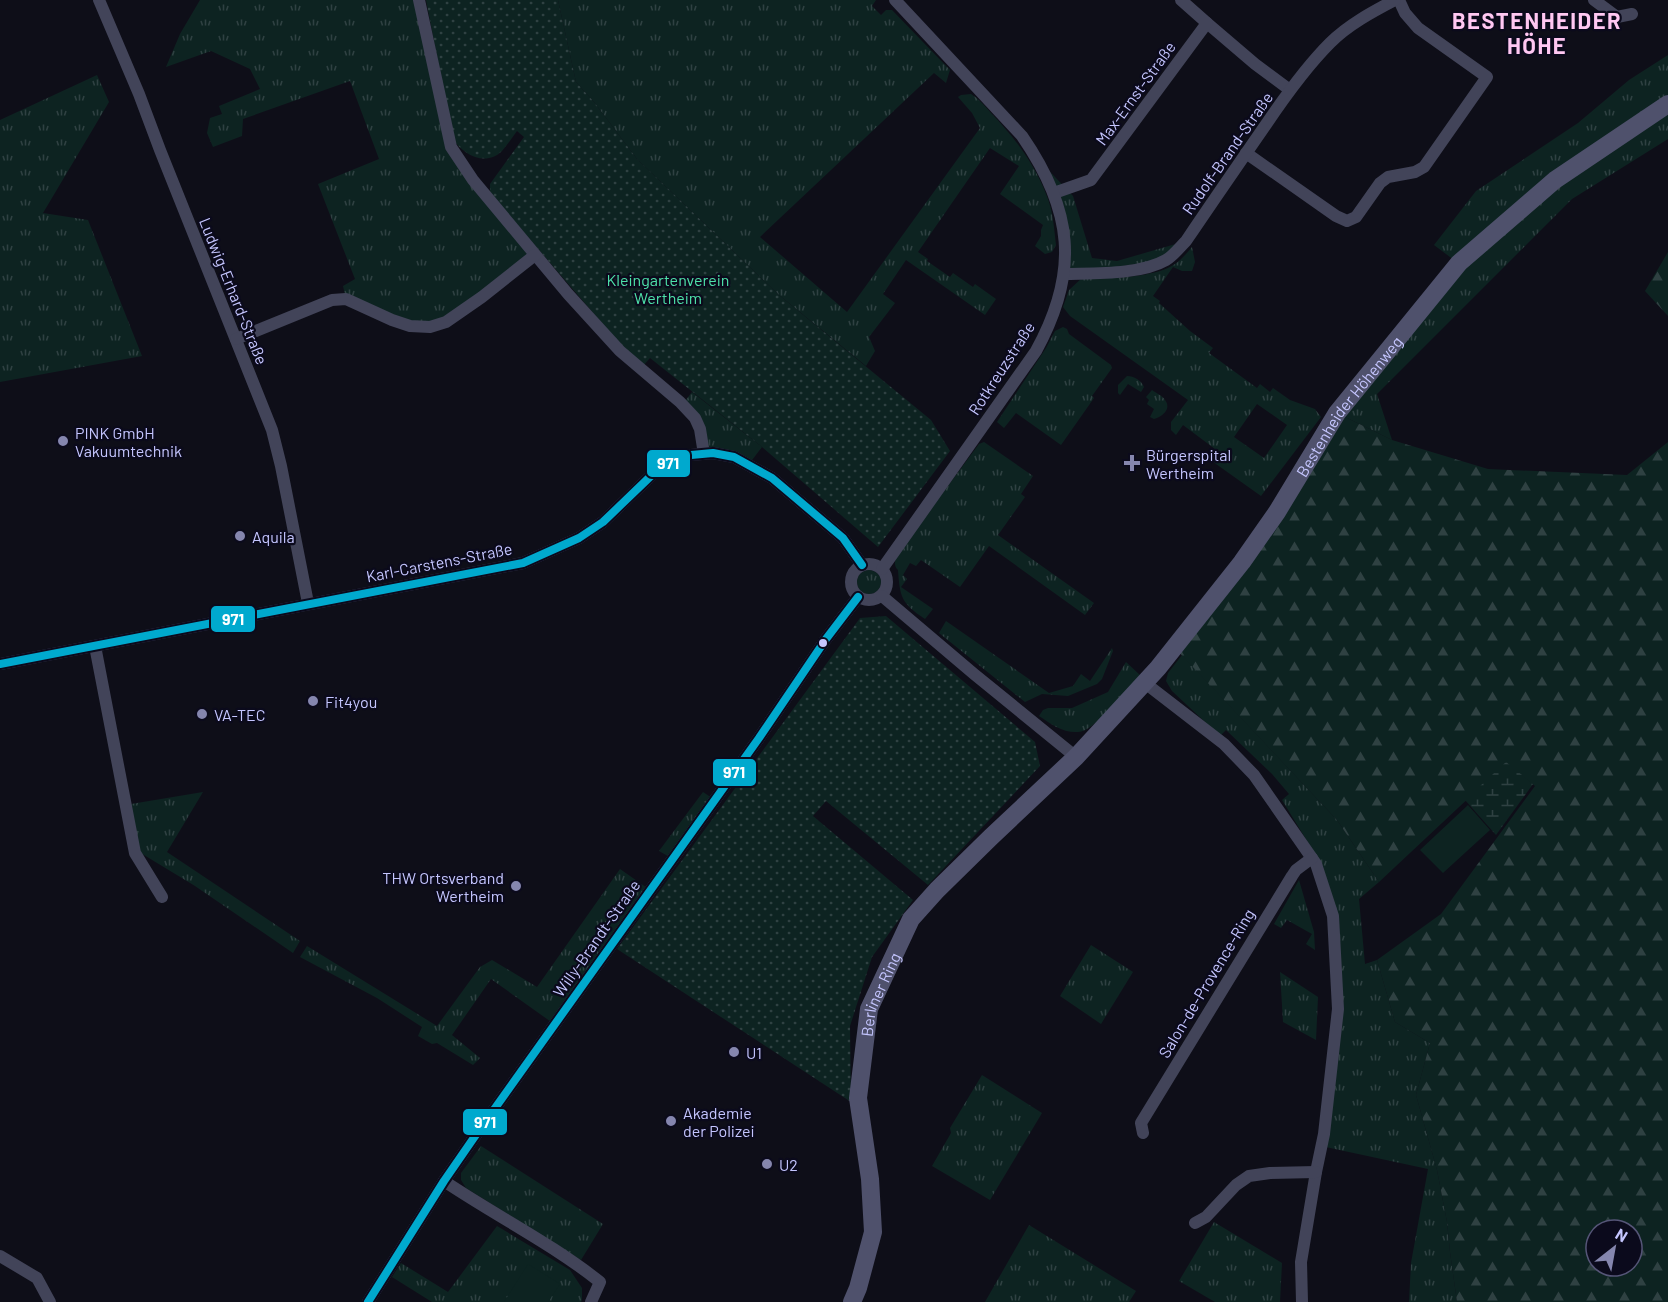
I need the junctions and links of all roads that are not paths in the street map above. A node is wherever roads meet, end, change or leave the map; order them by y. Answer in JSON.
{"nodes":[{"id":1,"x":99,"y":0,"type":"edge"},
{"id":2,"x":419,"y":0,"type":"edge"},
{"id":3,"x":895,"y":0,"type":"edge"},
{"id":4,"x":1181,"y":0,"type":"edge"},
{"id":5,"x":1397,"y":0,"type":"edge"},
{"id":6,"x":1594,"y":0,"type":"edge"},
{"id":7,"x":1376,"y":4,"type":"edge"},
{"id":8,"x":1632,"y":14,"type":"dead end"},
{"id":9,"x":1207,"y":23,"type":"junction"},
{"id":10,"x":1290,"y":90,"type":"junction"},
{"id":11,"x":1668,"y":104,"type":"edge"},
{"id":12,"x":1246,"y":153,"type":"junction"},
{"id":13,"x":1054,"y":192,"type":"junction"},
{"id":14,"x":535,"y":255,"type":"junction"},
{"id":15,"x":1064,"y":274,"type":"junction"},
{"id":16,"x":236,"y":339,"type":"junction"},
{"id":17,"x":704,"y":454,"type":"junction"},
{"id":18,"x":862,"y":566,"type":"junction"},
{"id":19,"x":882,"y":569,"type":"junction"},
{"id":20,"x":882,"y":596,"type":"junction"},
{"id":21,"x":858,"y":597,"type":"junction"},
{"id":22,"x":308,"y":603,"type":"junction"},
{"id":23,"x":95,"y":646,"type":"junction"},
{"id":24,"x":0,"y":664,"type":"edge"},
{"id":25,"x":1145,"y":683,"type":"junction"},
{"id":26,"x":1076,"y":757,"type":"junction"},
{"id":27,"x":1312,"y":858,"type":"junction"},
{"id":28,"x":162,"y":897,"type":"dead end"},
{"id":29,"x":1143,"y":1133,"type":"dead end"},
{"id":30,"x":1316,"y":1172,"type":"junction"},
{"id":31,"x":444,"y":1181,"type":"junction"},
{"id":32,"x":1195,"y":1222,"type":"dead end"},
{"id":33,"x":0,"y":1256,"type":"edge"},
{"id":34,"x":50,"y":1302,"type":"edge"},
{"id":35,"x":368,"y":1302,"type":"edge"},
{"id":36,"x":591,"y":1302,"type":"edge"},
{"id":37,"x":852,"y":1302,"type":"edge"},
{"id":38,"x":1302,"y":1302,"type":"edge"}],
"edges":[{"from":1,"to":16,"type":"street","name":"Ludwig-Erhard-Straße"},
{"from":2,"to":14,"type":"street"},
{"from":3,"to":13,"type":"street","name":"Rotkreuzstraße"},
{"from":4,"to":9,"type":"street"},
{"from":5,"to":7,"type":"street","name":"Rudolf-Brand-Straße"},
{"from":5,"to":12,"type":"street"},
{"from":6,"to":8,"type":"street"},
{"from":7,"to":10,"type":"street","name":"Rudolf-Brand-Straße"},
{"from":9,"to":10,"type":"street"},
{"from":9,"to":13,"type":"street","name":"Max-Ernst-Straße"},
{"from":10,"to":12,"type":"street","name":"Rudolf-Brand-Straße"},
{"from":11,"to":25,"type":"street","name":"Bestenheider Höhenweg"},
{"from":12,"to":15,"type":"street","name":"Rudolf-Brand-Straße"},
{"from":13,"to":15,"type":"street","name":"Rotkreuzstraße"},
{"from":14,"to":16,"type":"street"},
{"from":14,"to":17,"type":"street"},
{"from":15,"to":19,"type":"street","name":"Rotkreuzstraße"},
{"from":16,"to":22,"type":"street","name":"Ludwig-Erhard-Straße"},
{"from":17,"to":18,"type":"street","name":"Karl-Carstens-Straße"},
{"from":17,"to":22,"type":"street","name":"Karl-Carstens-Straße"},
{"from":18,"to":19,"type":"street"},
{"from":18,"to":21,"type":"street"},
{"from":19,"to":20,"type":"street"},
{"from":20,"to":21,"type":"street"},
{"from":20,"to":26,"type":"street"},
{"from":21,"to":31,"type":"street","name":"Willy-Brandt-Straße"},
{"from":22,"to":23,"type":"street","name":"Karl-Carstens-Straße"},
{"from":23,"to":24,"type":"street","name":"Karl-Carstens-Straße"},
{"from":23,"to":28,"type":"street"},
{"from":25,"to":26,"type":"street","name":"Bestenheider Höhenweg"},
{"from":25,"to":27,"type":"street"},
{"from":26,"to":37,"type":"street","name":"Berliner Ring"},
{"from":27,"to":29,"type":"street","name":"Salon-de-Provence-Ring"},
{"from":27,"to":30,"type":"street"},
{"from":30,"to":32,"type":"street"},
{"from":30,"to":38,"type":"street"},
{"from":31,"to":35,"type":"street","name":"Willy-Brandt-Straße"},
{"from":31,"to":36,"type":"street"},
{"from":33,"to":34,"type":"street"}]}
